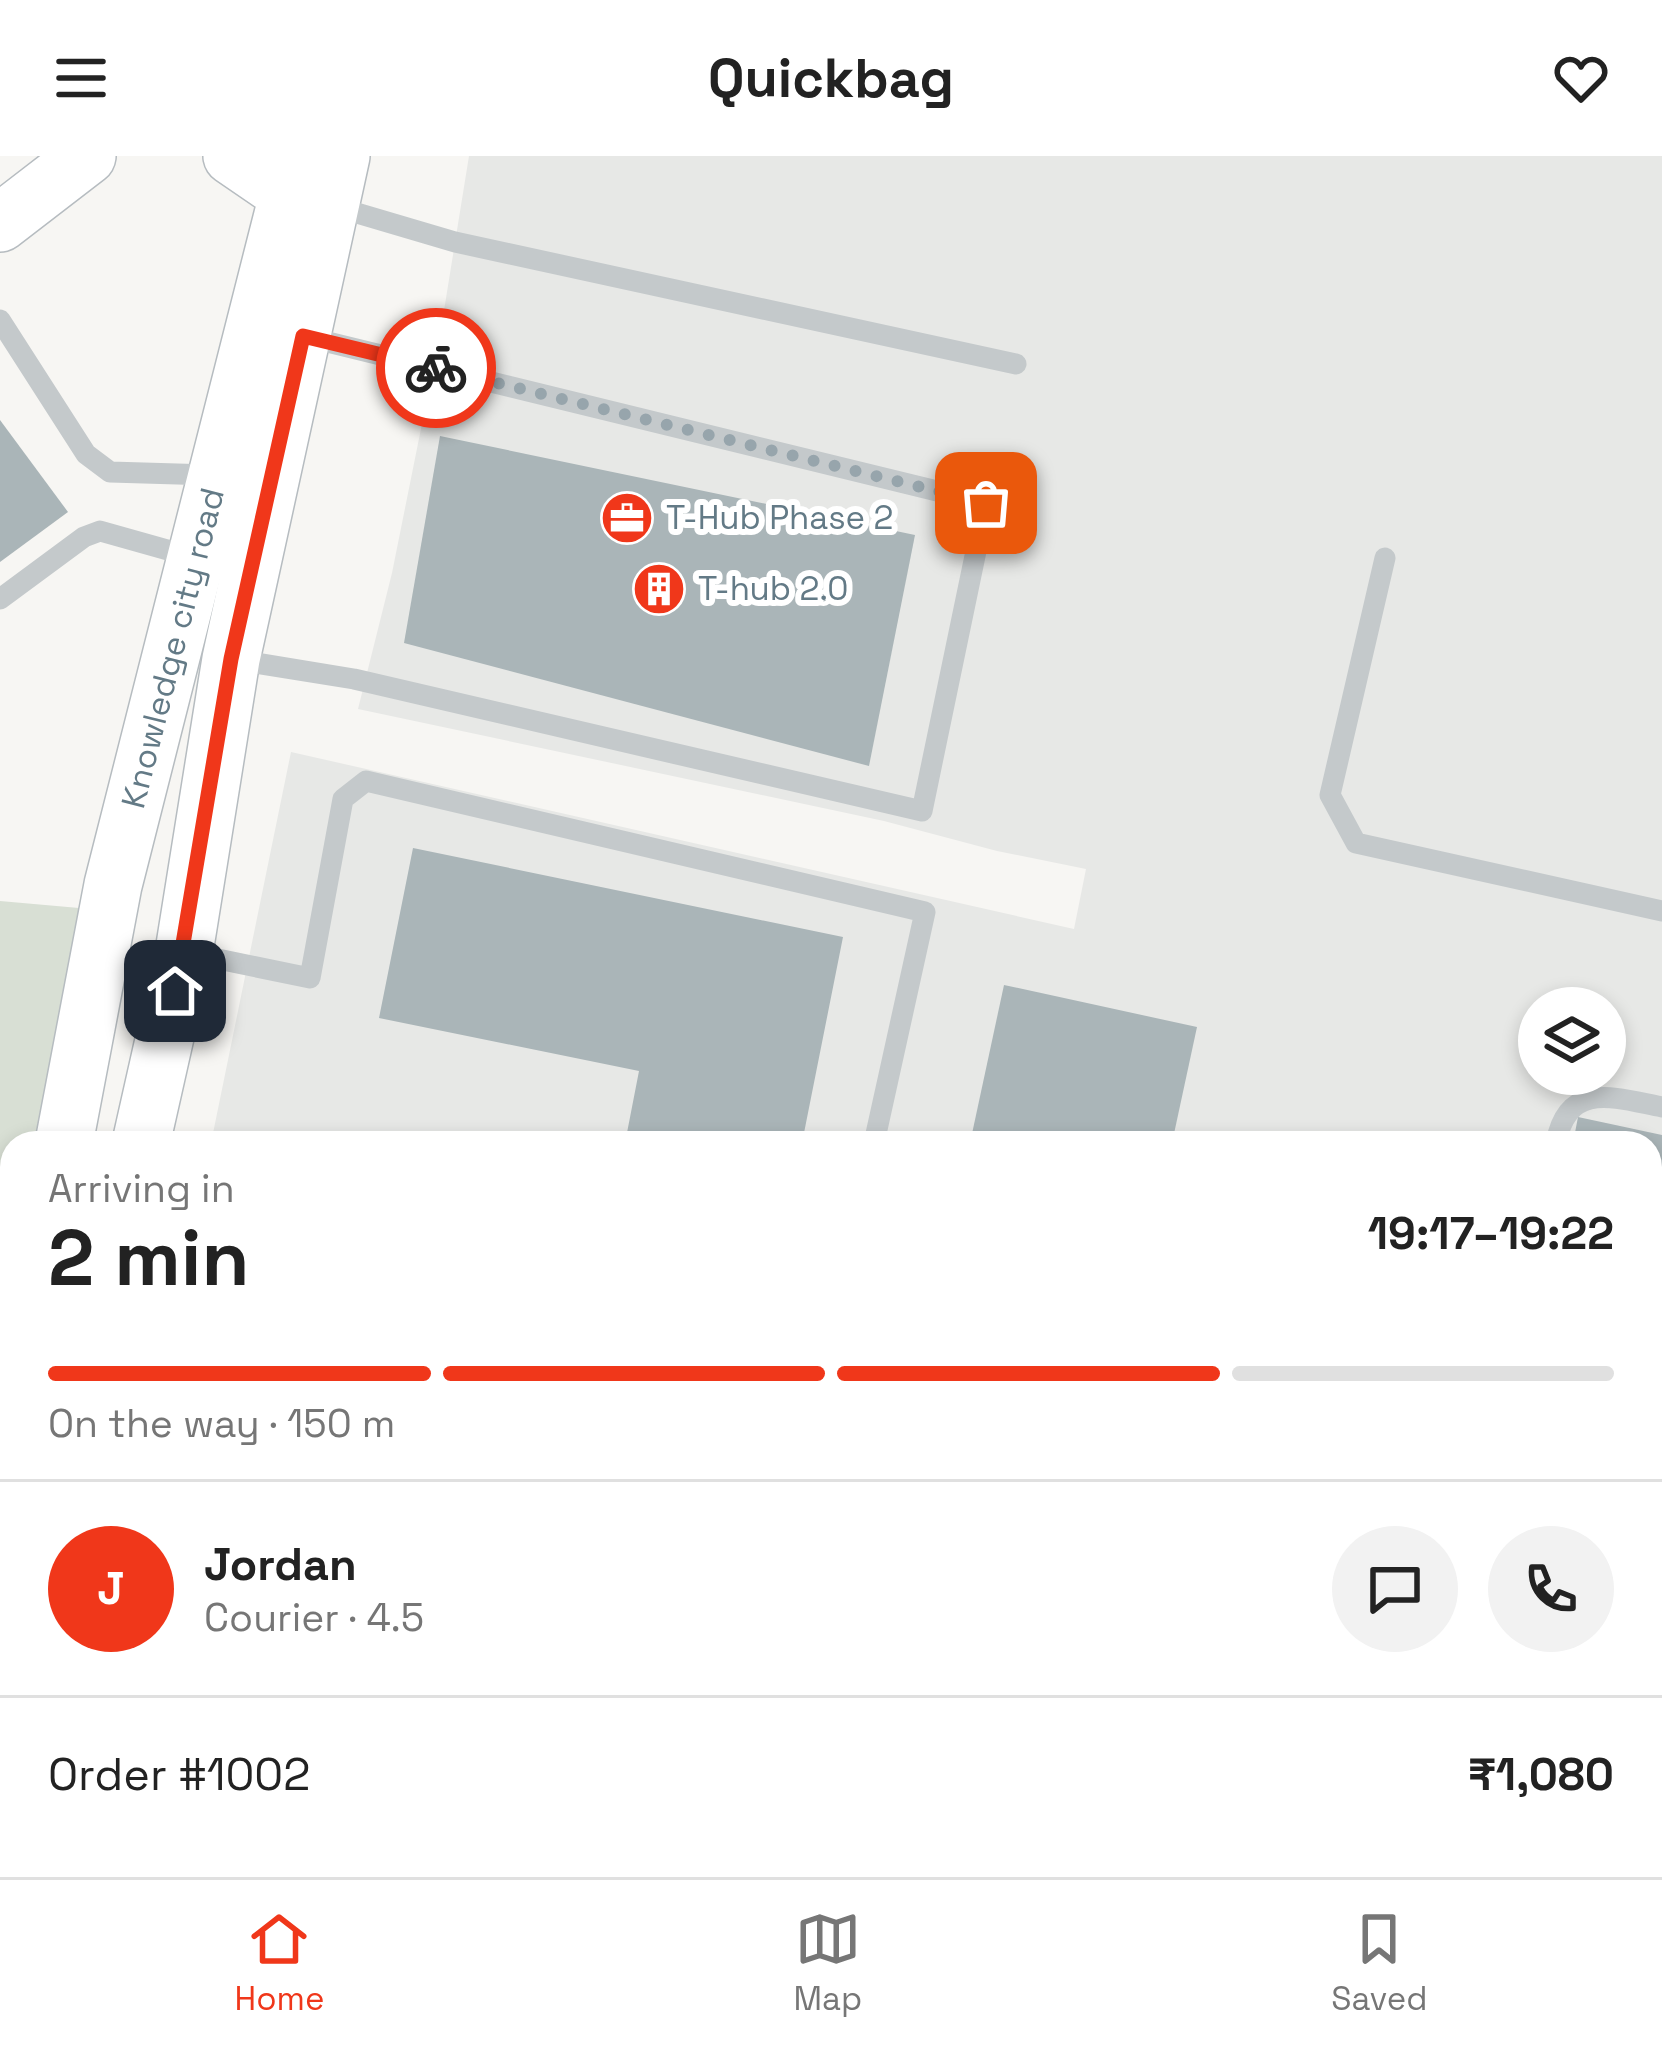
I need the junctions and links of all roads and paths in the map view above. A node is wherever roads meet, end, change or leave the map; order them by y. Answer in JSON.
{"nodes":[{"id":1,"x":87,"y":156,"type":"edge"},
{"id":2,"x":232,"y":156,"type":"edge"},
{"id":3,"x":315,"y":178,"type":"edge"},
{"id":4,"x":0,"y":223,"type":"edge"},
{"id":5,"x":0,"y":320,"type":"edge"},
{"id":6,"x":303,"y":336,"type":"junction"},
{"id":7,"x":1016,"y":364,"type":"dead end"},
{"id":8,"x":218,"y":475,"type":"junction"},
{"id":9,"x":196,"y":558,"type":"junction"},
{"id":10,"x":1385,"y":558,"type":"dead end"},
{"id":11,"x":0,"y":599,"type":"edge"},
{"id":12,"x":231,"y":659,"type":"junction"},
{"id":13,"x":1662,"y":911,"type":"edge"},
{"id":14,"x":184,"y":952,"type":"junction"},
{"id":15,"x":1662,"y":1107,"type":"edge"},
{"id":16,"x":66,"y":1131,"type":"edge"},
{"id":17,"x":144,"y":1131,"type":"edge"},
{"id":18,"x":877,"y":1131,"type":"edge"},
{"id":19,"x":1558,"y":1131,"type":"edge"}],
"edges":[{"from":1,"to":4,"type":"street"},
{"from":2,"to":3,"type":"street"},
{"from":3,"to":6,"type":"street","name":"Knowledge city road"},
{"from":3,"to":7,"type":"lane"},
{"from":3,"to":8,"type":"street","name":"Knowledge city road"},
{"from":5,"to":8,"type":"lane"},
{"from":6,"to":12,"type":"street","name":"Knowledge city road"},
{"from":6,"to":12,"type":"lane"},
{"from":8,"to":9,"type":"street","name":"Knowledge city road"},
{"from":9,"to":11,"type":"lane"},
{"from":9,"to":16,"type":"street","name":"Knowledge city road"},
{"from":10,"to":13,"type":"lane"},
{"from":12,"to":14,"type":"street","name":"Knowledge city road"},
{"from":14,"to":17,"type":"street","name":"Knowledge city road"},
{"from":14,"to":18,"type":"lane"},
{"from":15,"to":19,"type":"lane"}]}
